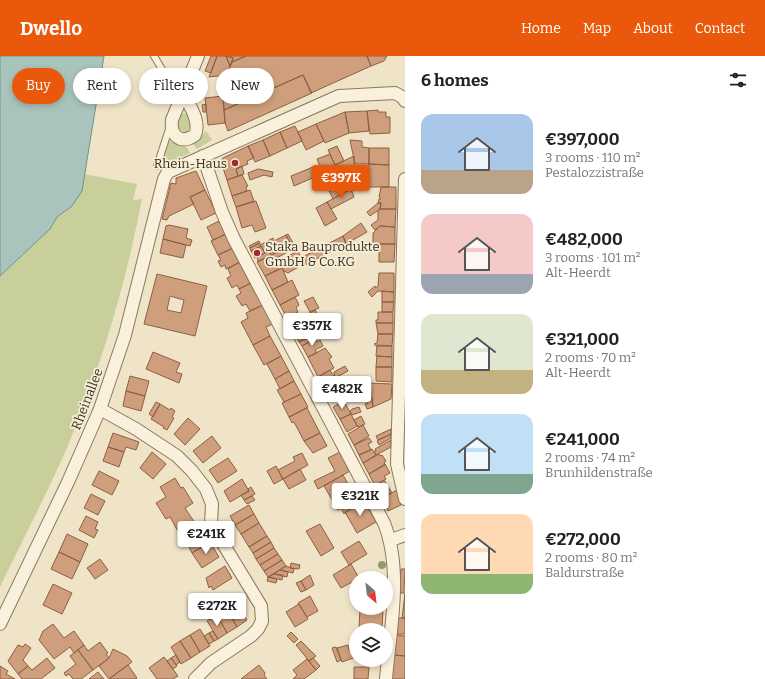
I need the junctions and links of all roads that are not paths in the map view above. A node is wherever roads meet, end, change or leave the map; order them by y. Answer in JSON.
{"nodes":[{"id":1,"x":154,"y":56,"type":"edge"},
{"id":2,"x":198,"y":56,"type":"edge"},
{"id":3,"x":161,"y":68,"type":"edge"},
{"id":4,"x":193,"y":68,"type":"edge"},
{"id":5,"x":404,"y":98,"type":"edge"},
{"id":6,"x":178,"y":104,"type":"edge"},
{"id":7,"x":188,"y":104,"type":"edge"},
{"id":8,"x":172,"y":120,"type":"junction"},
{"id":9,"x":203,"y":156,"type":"junction"},
{"id":10,"x":163,"y":169,"type":"junction"},
{"id":11,"x":405,"y":179,"type":"edge"},
{"id":12,"x":100,"y":409,"type":"junction"},
{"id":13,"x":405,"y":499,"type":"edge"},
{"id":14,"x":405,"y":535,"type":"edge"},
{"id":15,"x":391,"y":540,"type":"junction"},
{"id":16,"x":0,"y":624,"type":"edge"},
{"id":17,"x":195,"y":679,"type":"edge"},
{"id":18,"x":386,"y":679,"type":"edge"}],
"edges":[{"from":1,"to":3,"type":"lane"},
{"from":2,"to":4,"type":"street"},
{"from":5,"to":9,"type":"street"},
{"from":6,"to":8,"type":"street"},
{"from":7,"to":8,"type":"street"},
{"from":8,"to":10,"type":"lane"},
{"from":9,"to":10,"type":"street"},
{"from":9,"to":15,"type":"street"},
{"from":10,"to":12,"type":"street","name":"Rheinallee"},
{"from":11,"to":13,"type":"street"},
{"from":12,"to":16,"type":"street","name":"Rheinallee"},
{"from":12,"to":17,"type":"street"},
{"from":14,"to":15,"type":"street"},
{"from":15,"to":18,"type":"street"}]}
